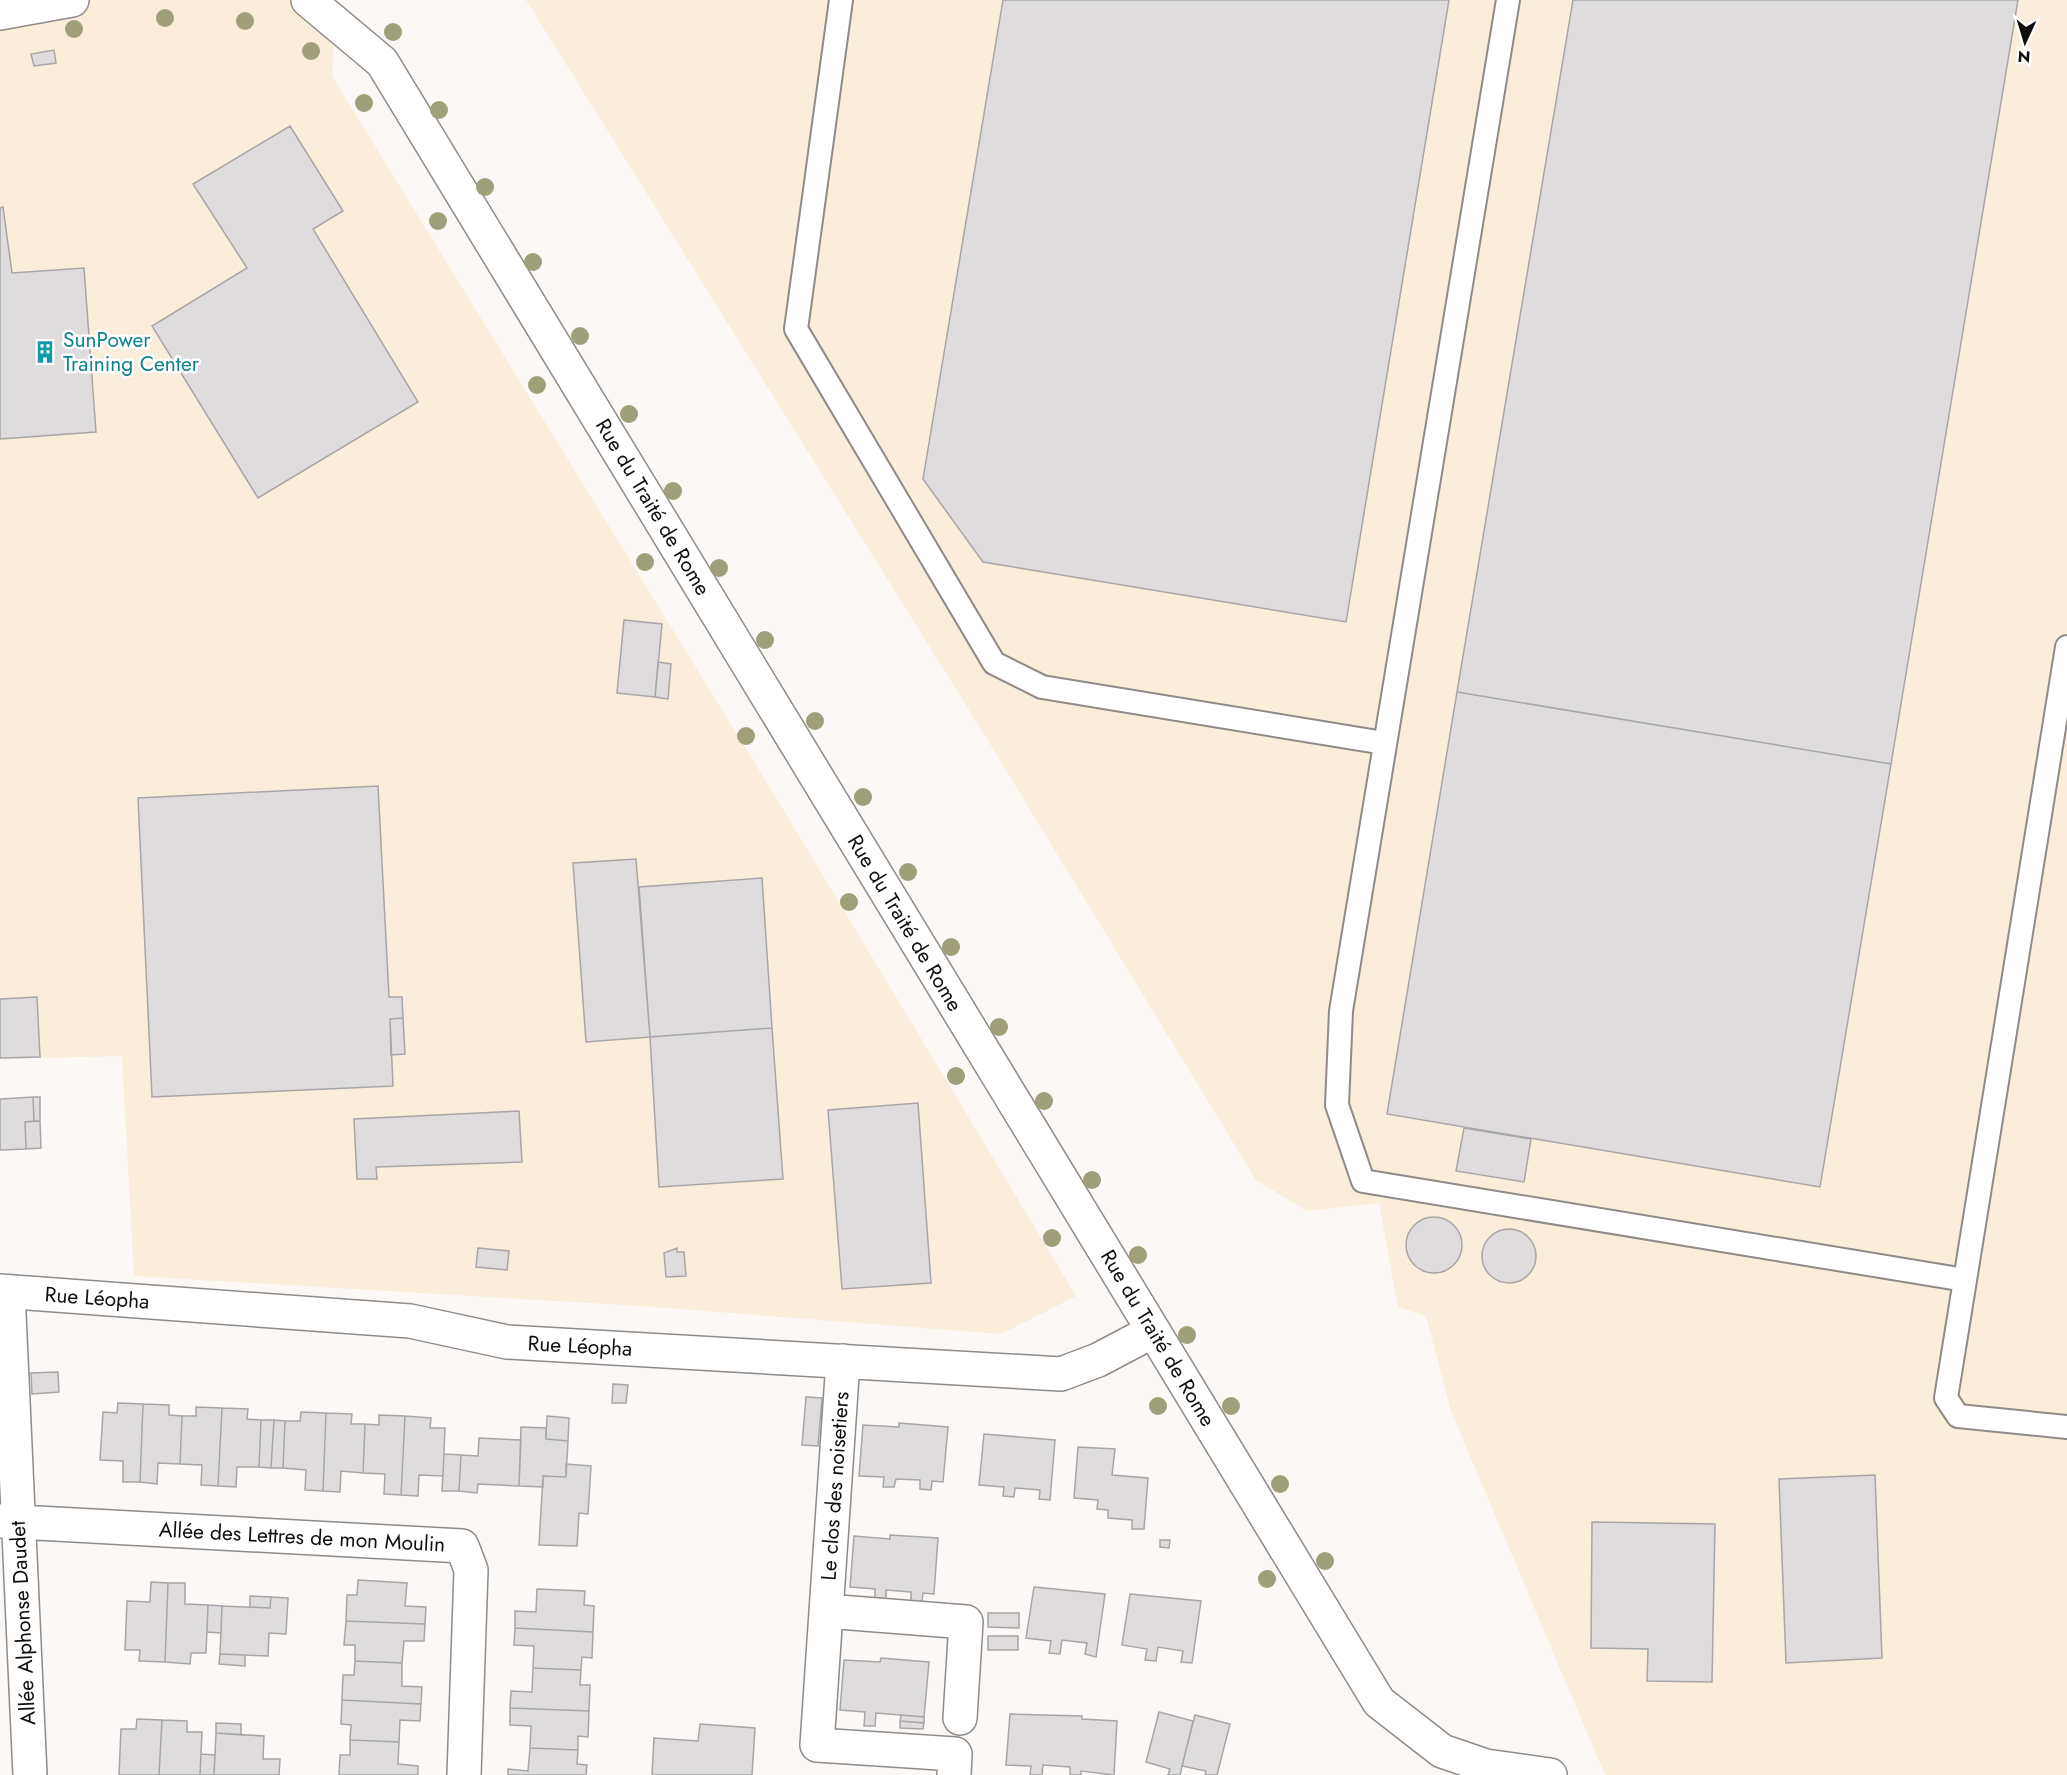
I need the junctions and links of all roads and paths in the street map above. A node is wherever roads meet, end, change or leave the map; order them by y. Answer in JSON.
{"nodes":[{"id":1,"x":72,"y":0,"type":"edge"},
{"id":2,"x":308,"y":0,"type":"edge"},
{"id":3,"x":842,"y":0,"type":"edge"},
{"id":4,"x":1508,"y":0,"type":"edge"},
{"id":5,"x":0,"y":13,"type":"edge"},
{"id":6,"x":2067,"y":647,"type":"edge"},
{"id":7,"x":1384,"y":743,"type":"junction"},
{"id":8,"x":1965,"y":1280,"type":"junction"},
{"id":9,"x":4,"y":1292,"type":"edge"},
{"id":10,"x":1153,"y":1331,"type":"junction"},
{"id":11,"x":843,"y":1361,"type":"junction"},
{"id":12,"x":2067,"y":1427,"type":"edge"},
{"id":13,"x":9,"y":1521,"type":"edge"},
{"id":14,"x":826,"y":1611,"type":"junction"},
{"id":15,"x":960,"y":1718,"type":"dead end"},
{"id":16,"x":30,"y":1775,"type":"edge"},
{"id":17,"x":464,"y":1775,"type":"edge"},
{"id":18,"x":954,"y":1775,"type":"edge"},
{"id":19,"x":1550,"y":1775,"type":"edge"}],
"edges":[{"from":1,"to":5,"type":"street"},
{"from":2,"to":10,"type":"street","name":"Rue du Traité de Rome"},
{"from":3,"to":7,"type":"lane"},
{"from":4,"to":7,"type":"lane"},
{"from":6,"to":8,"type":"lane"},
{"from":7,"to":8,"type":"lane"},
{"from":8,"to":12,"type":"lane"},
{"from":9,"to":11,"type":"street","name":"Rue Léopha"},
{"from":9,"to":13,"type":"street","name":"Allée Alphonse Daudet"},
{"from":10,"to":11,"type":"street","name":"Rue Léopha"},
{"from":10,"to":19,"type":"street","name":"Rue du Traité de Rome"},
{"from":11,"to":14,"type":"street","name":"Le clos des noisetiers"},
{"from":13,"to":16,"type":"street","name":"Allée Alphonse Daudet"},
{"from":13,"to":17,"type":"street","name":"Allée des Lettres de mon Moulin"},
{"from":14,"to":15,"type":"street","name":"Le clos des noisetiers"},
{"from":14,"to":18,"type":"street","name":"Le clos des noisetiers"}]}
